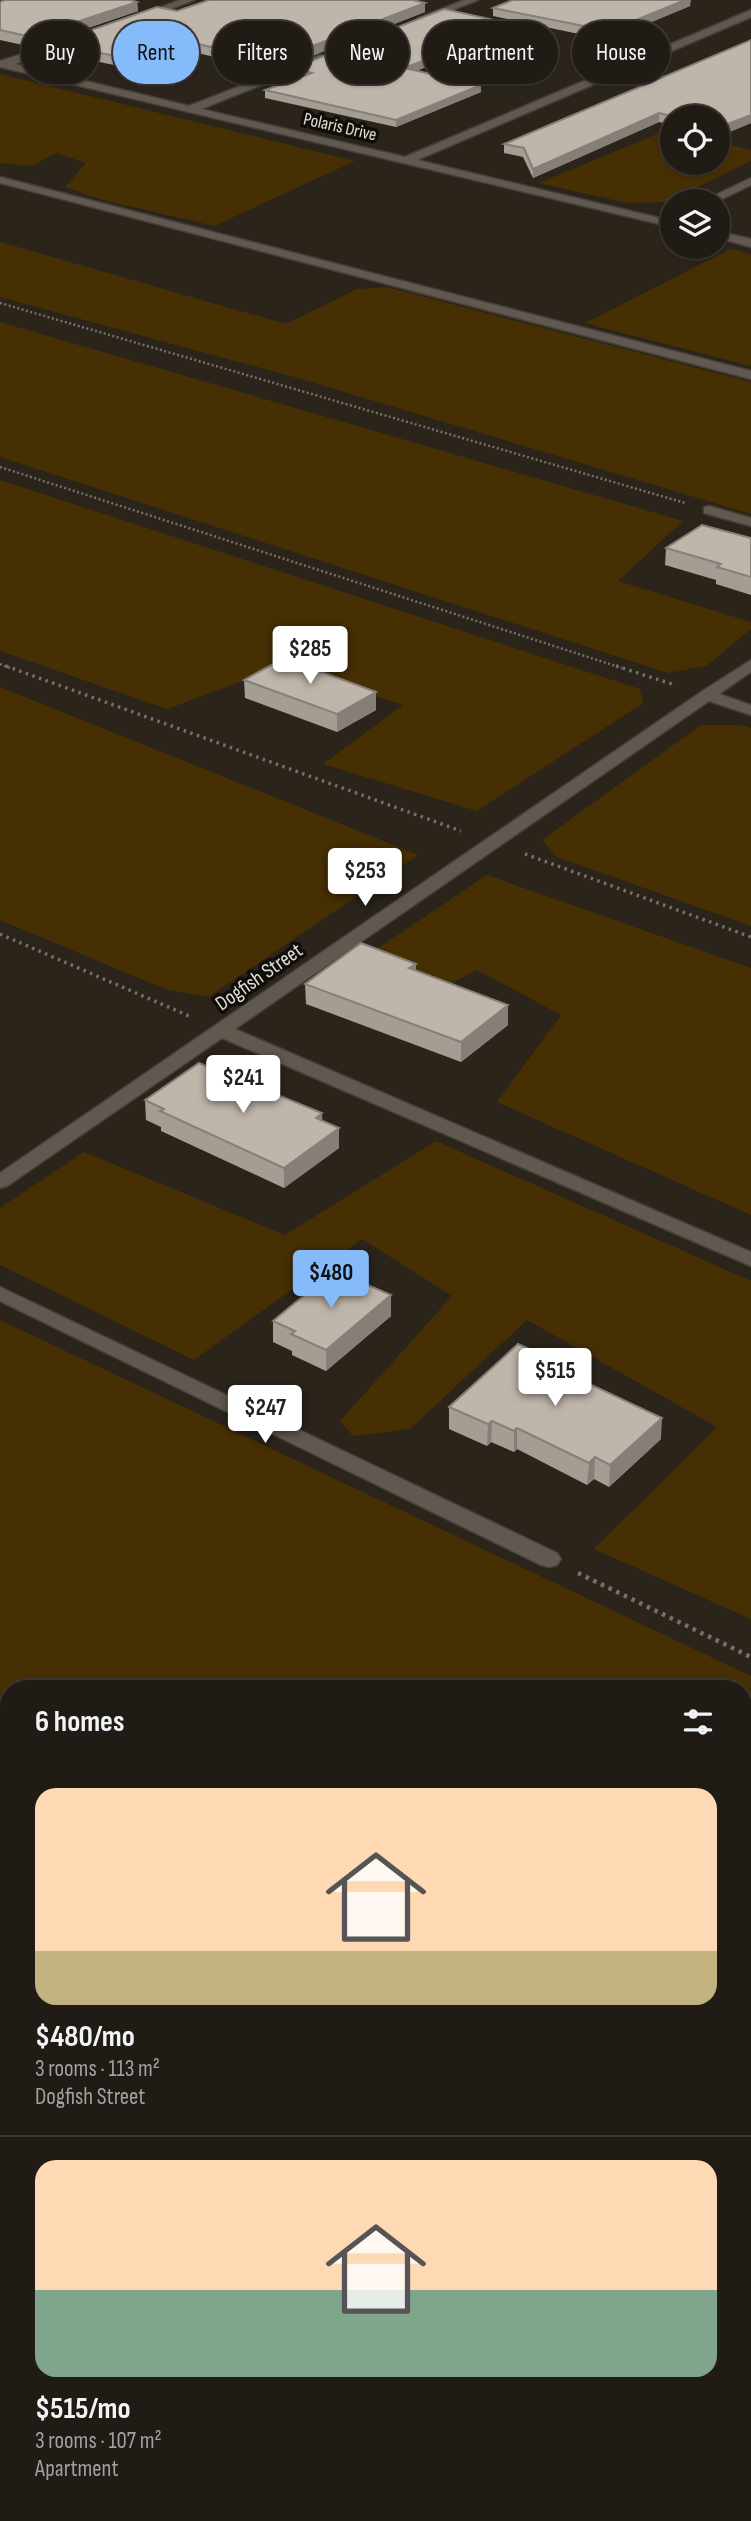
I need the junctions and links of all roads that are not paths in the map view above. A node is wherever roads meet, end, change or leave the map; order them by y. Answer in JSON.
{"nodes":[{"id":1,"x":189,"y":0,"type":"edge"},
{"id":2,"x":473,"y":0,"type":"edge"},
{"id":3,"x":751,"y":13,"type":"edge"},
{"id":4,"x":129,"y":21,"type":"edge"},
{"id":5,"x":411,"y":24,"type":"edge"},
{"id":6,"x":326,"y":56,"type":"edge"},
{"id":7,"x":21,"y":59,"type":"edge"},
{"id":8,"x":2,"y":65,"type":"edge"},
{"id":9,"x":190,"y":109,"type":"junction"},
{"id":10,"x":407,"y":160,"type":"junction"},
{"id":11,"x":0,"y":180,"type":"edge"},
{"id":12,"x":751,"y":181,"type":"edge"},
{"id":13,"x":730,"y":191,"type":"edge"},
{"id":14,"x":660,"y":220,"type":"edge"},
{"id":15,"x":730,"y":238,"type":"edge"},
{"id":16,"x":751,"y":243,"type":"edge"},
{"id":17,"x":751,"y":375,"type":"edge"},
{"id":18,"x":709,"y":510,"type":"road end"},
{"id":19,"x":751,"y":522,"type":"edge"},
{"id":20,"x":751,"y":665,"type":"edge"},
{"id":21,"x":707,"y":695,"type":"junction"},
{"id":22,"x":751,"y":710,"type":"edge"},
{"id":23,"x":221,"y":1030,"type":"junction"},
{"id":24,"x":0,"y":1182,"type":"edge"},
{"id":25,"x":751,"y":1260,"type":"edge"},
{"id":26,"x":0,"y":1293,"type":"edge"},
{"id":27,"x":549,"y":1559,"type":"road end"}],
"edges":[{"from":1,"to":4,"type":"street"},
{"from":2,"to":5,"type":"street"},
{"from":3,"to":10,"type":"street"},
{"from":6,"to":9,"type":"street"},
{"from":7,"to":8,"type":"street"},
{"from":8,"to":9,"type":"street","name":"Polaris Drive"},
{"from":9,"to":10,"type":"street","name":"Polaris Drive"},
{"from":10,"to":14,"type":"street","name":"Polaris Drive"},
{"from":11,"to":17,"type":"street"},
{"from":12,"to":13,"type":"street"},
{"from":15,"to":16,"type":"street"},
{"from":18,"to":19,"type":"street"},
{"from":20,"to":21,"type":"street","name":"Dogfish Street"},
{"from":21,"to":22,"type":"street"},
{"from":21,"to":23,"type":"street","name":"Dogfish Street"},
{"from":23,"to":24,"type":"street","name":"Dogfish Street"},
{"from":23,"to":25,"type":"street"},
{"from":26,"to":27,"type":"street"}]}
